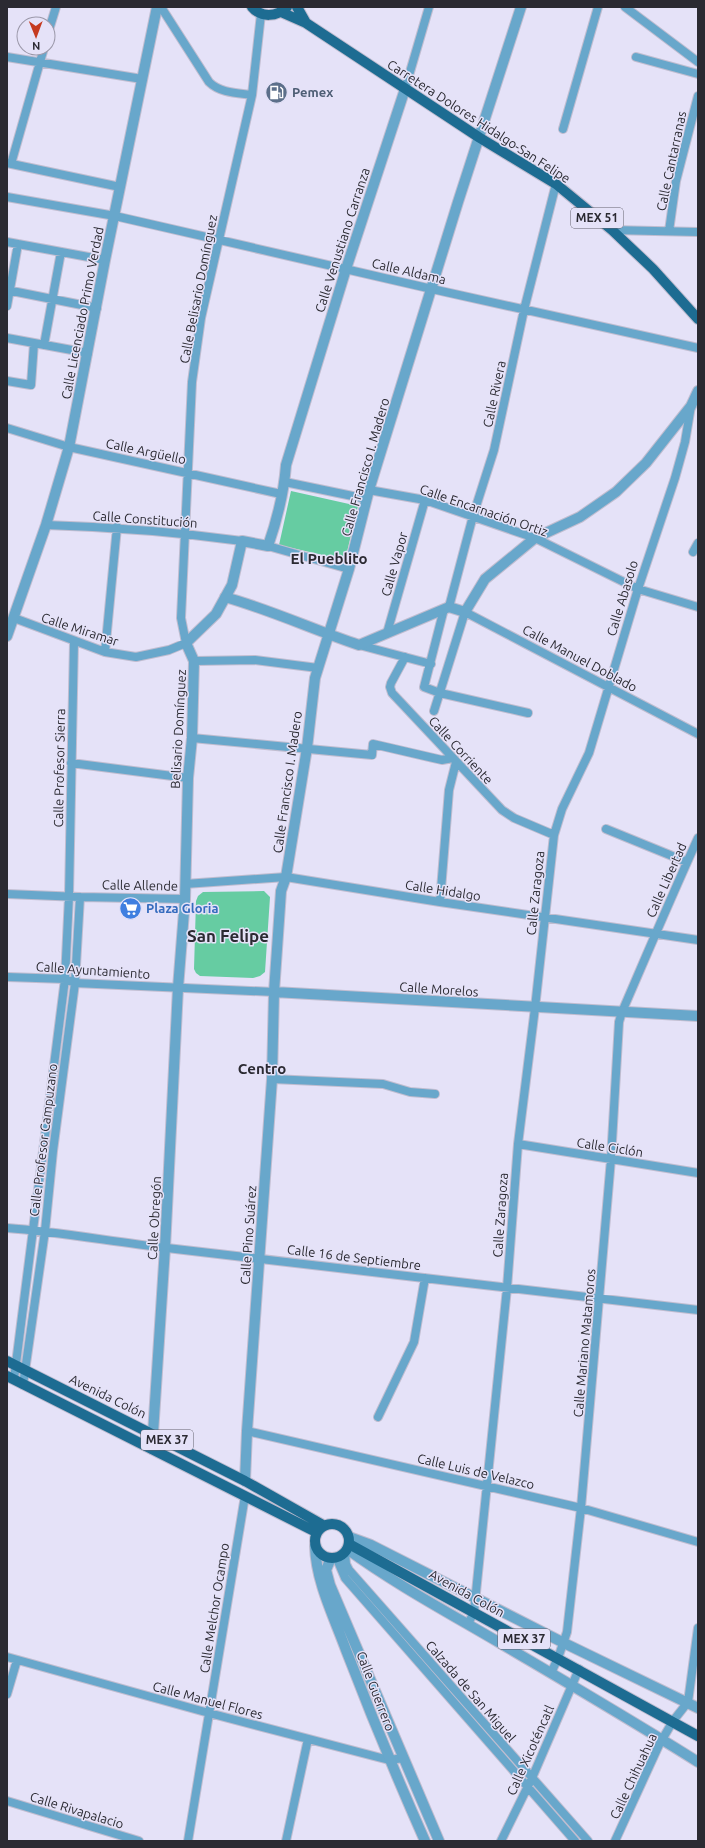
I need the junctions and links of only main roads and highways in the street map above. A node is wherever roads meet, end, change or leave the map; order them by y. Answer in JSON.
{"nodes":[{"id":1,"x":252,"y":7,"type":"edge"},
{"id":2,"x":297,"y":7,"type":"edge"},
{"id":3,"x":284,"y":10,"type":"edge"},
{"id":4,"x":306,"y":23,"type":"junction"},
{"id":5,"x":698,"y":319,"type":"edge"},
{"id":6,"x":7,"y":1361,"type":"edge"},
{"id":7,"x":10,"y":1377,"type":"edge"},
{"id":8,"x":320,"y":1529,"type":"junction"},
{"id":9,"x":347,"y":1546,"type":"junction"},
{"id":10,"x":698,"y":1736,"type":"edge"}],
"edges":[{"from":1,"to":3,"type":"main road","number":"MEX 51"},
{"from":2,"to":4,"type":"main road","name":"Carretera Dolores Hidalgo-San Felipe","number":"MEX 51"},
{"from":3,"to":4,"type":"main road","name":"Carretera Dolores Hidalgo-San Felipe","number":"MEX 51"},
{"from":4,"to":5,"type":"main road","name":"Carretera Dolores Hidalgo-San Felipe","number":"MEX 51"},
{"from":6,"to":8,"type":"main road","name":"Avenida Colón","number":"MEX 37"},
{"from":7,"to":8,"type":"main road","number":"MEX 37"},
{"from":8,"to":9,"type":"main road","number":"MEX 37"},
{"from":8,"to":9,"type":"main road"},
{"from":9,"to":10,"type":"main road","name":"Avenida Colón","number":"MEX 37"}]}
